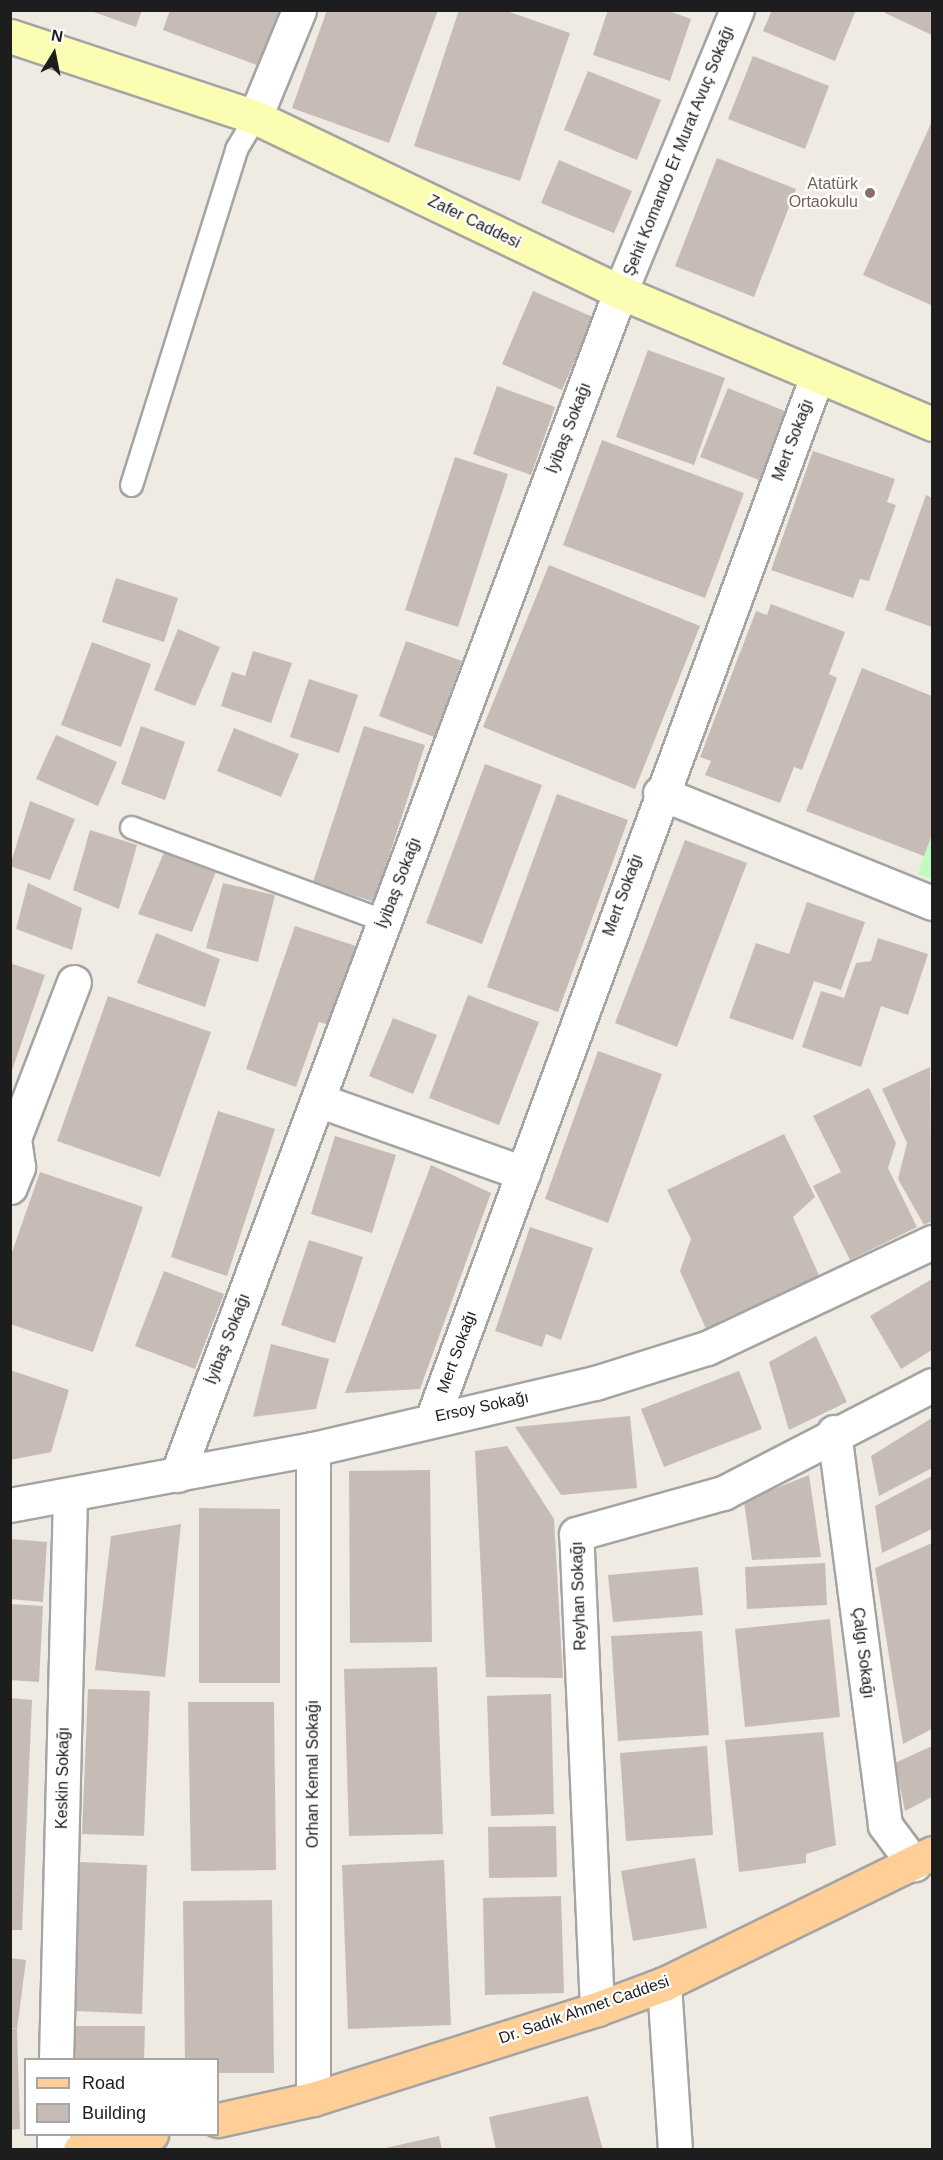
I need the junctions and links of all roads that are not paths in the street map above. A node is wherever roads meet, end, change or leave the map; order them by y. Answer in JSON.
{"nodes":[{"id":1,"x":299,"y":10,"type":"edge"},
{"id":2,"x":737,"y":10,"type":"edge"},
{"id":3,"x":10,"y":36,"type":"edge"},
{"id":4,"x":255,"y":117,"type":"junction"},
{"id":5,"x":620,"y":292,"type":"junction"},
{"id":6,"x":818,"y":376,"type":"junction"},
{"id":7,"x":933,"y":424,"type":"edge"},
{"id":8,"x":131,"y":485,"type":"dead end"},
{"id":9,"x":660,"y":792,"type":"junction"},
{"id":10,"x":131,"y":827,"type":"dead end"},
{"id":11,"x":933,"y":903,"type":"edge"},
{"id":12,"x":385,"y":921,"type":"junction"},
{"id":13,"x":74,"y":982,"type":"dead end"},
{"id":14,"x":318,"y":1100,"type":"junction"},
{"id":15,"x":523,"y":1173,"type":"junction"},
{"id":16,"x":10,"y":1187,"type":"edge"},
{"id":17,"x":933,"y":1242,"type":"edge"},
{"id":18,"x":933,"y":1385,"type":"edge"},
{"id":19,"x":433,"y":1417,"type":"junction"},
{"id":20,"x":834,"y":1432,"type":"junction"},
{"id":21,"x":313,"y":1449,"type":"junction"},
{"id":22,"x":177,"y":1475,"type":"junction"},
{"id":23,"x":70,"y":1497,"type":"junction"},
{"id":24,"x":10,"y":1505,"type":"edge"},
{"id":25,"x":923,"y":1859,"type":"edge"},
{"id":26,"x":664,"y":1984,"type":"junction"},
{"id":27,"x":597,"y":2009,"type":"junction"},
{"id":28,"x":56,"y":2058,"type":"edge"},
{"id":29,"x":313,"y":2099,"type":"junction"},
{"id":30,"x":219,"y":2120,"type":"edge"},
{"id":31,"x":139,"y":2141,"type":"edge"},
{"id":32,"x":80,"y":2150,"type":"edge"},
{"id":33,"x":675,"y":2150,"type":"edge"}],
"edges":[{"from":1,"to":4,"type":"street"},
{"from":2,"to":5,"type":"street","name":"Şehit Komando Er Murat Avuç Sokağı"},
{"from":3,"to":4,"type":"street","name":"Zafer Caddesi"},
{"from":4,"to":5,"type":"street","name":"Zafer Caddesi"},
{"from":4,"to":8,"type":"lane"},
{"from":5,"to":6,"type":"street","name":"Zafer Caddesi"},
{"from":5,"to":12,"type":"street","name":"İyibaş Sokağı"},
{"from":6,"to":7,"type":"street","name":"Zafer Caddesi"},
{"from":6,"to":9,"type":"street","name":"Mert Sokağı"},
{"from":9,"to":11,"type":"street"},
{"from":9,"to":15,"type":"street","name":"Mert Sokağı"},
{"from":10,"to":12,"type":"lane"},
{"from":12,"to":14,"type":"street","name":"İyibaş Sokağı"},
{"from":13,"to":16,"type":"street"},
{"from":14,"to":15,"type":"street"},
{"from":14,"to":22,"type":"street","name":"İyibaş Sokağı"},
{"from":15,"to":19,"type":"street","name":"Mert Sokağı"},
{"from":17,"to":19,"type":"street","name":"Ersoy Sokağı"},
{"from":18,"to":20,"type":"street","name":"Reyhan Sokağı"},
{"from":19,"to":21,"type":"street","name":"Ersoy Sokağı"},
{"from":20,"to":25,"type":"street","name":"Çalgı Sokağı"},
{"from":20,"to":27,"type":"street","name":"Reyhan Sokağı"},
{"from":21,"to":22,"type":"street","name":"Ersoy Sokağı"},
{"from":21,"to":29,"type":"street","name":"Orhan Kemal Sokağı"},
{"from":22,"to":23,"type":"street","name":"Ersoy Sokağı"},
{"from":23,"to":24,"type":"street","name":"Ersoy Sokağı"},
{"from":23,"to":28,"type":"street","name":"Keskin Sokağı"},
{"from":25,"to":26,"type":"main road","name":"Dr. Sadık Ahmet Caddesi"},
{"from":26,"to":27,"type":"main road","name":"Dr. Sadık Ahmet Caddesi"},
{"from":26,"to":33,"type":"street"},
{"from":27,"to":29,"type":"main road","name":"Dr. Sadık Ahmet Caddesi"},
{"from":29,"to":30,"type":"main road","name":"Dr. Sadık Ahmet Caddesi"},
{"from":31,"to":32,"type":"main road"}]}
